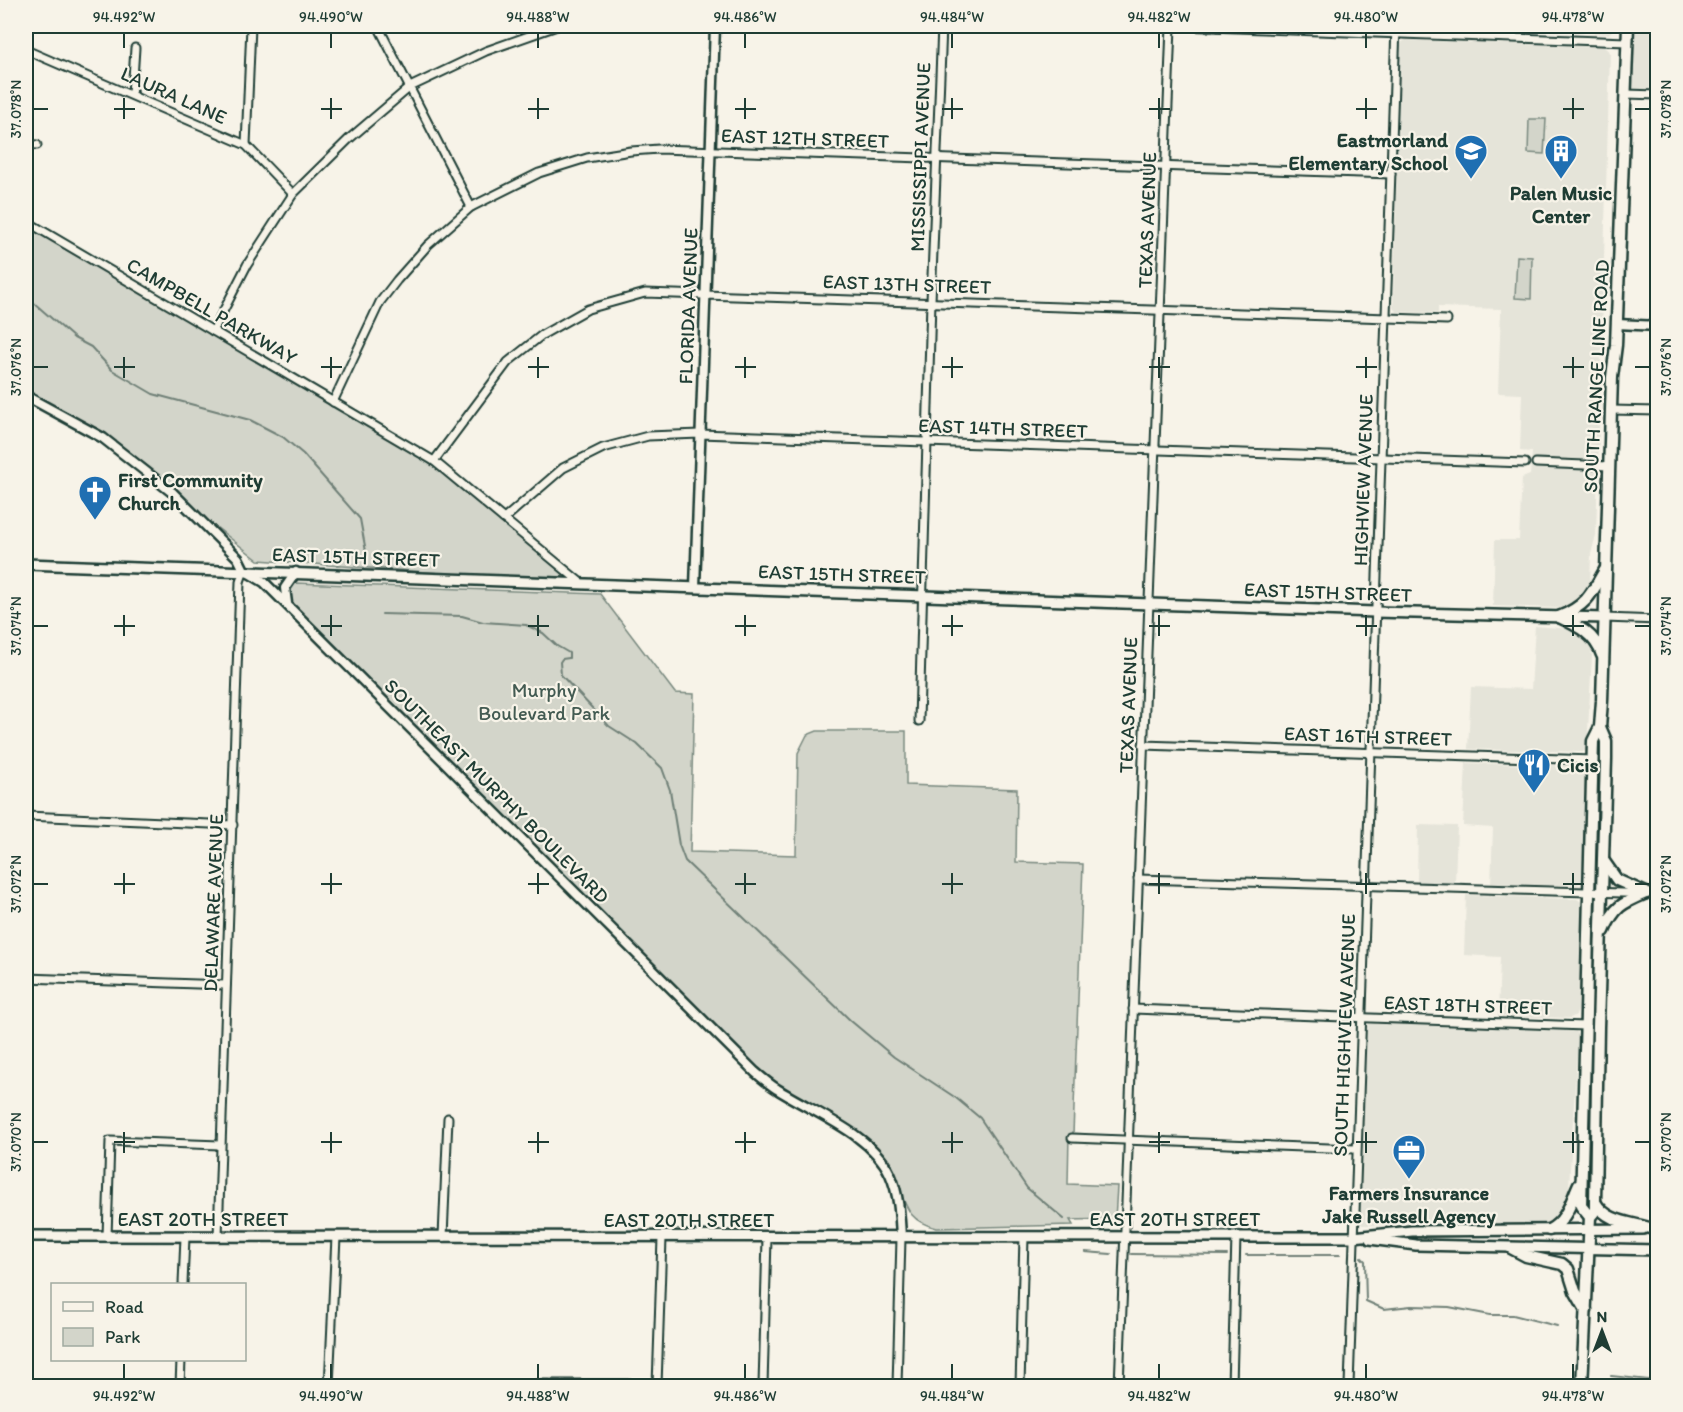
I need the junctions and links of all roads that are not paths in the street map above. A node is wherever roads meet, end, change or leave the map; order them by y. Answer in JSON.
{"nodes":[{"id":1,"x":251,"y":26,"type":"edge"},
{"id":2,"x":378,"y":26,"type":"edge"},
{"id":3,"x":557,"y":26,"type":"edge"},
{"id":4,"x":715,"y":26,"type":"edge"},
{"id":5,"x":942,"y":26,"type":"edge"},
{"id":6,"x":1171,"y":26,"type":"edge"},
{"id":7,"x":1178,"y":26,"type":"edge"},
{"id":8,"x":1503,"y":26,"type":"edge"},
{"id":9,"x":1628,"y":26,"type":"edge"},
{"id":10,"x":1396,"y":29,"type":"edge"},
{"id":11,"x":1503,"y":37,"type":"junction"},
{"id":12,"x":1627,"y":42,"type":"junction"},
{"id":13,"x":135,"y":48,"type":"dead end"},
{"id":14,"x":26,"y":50,"type":"edge"},
{"id":15,"x":410,"y":87,"type":"junction"},
{"id":16,"x":132,"y":94,"type":"junction"},
{"id":17,"x":1626,"y":94,"type":"junction"},
{"id":18,"x":1658,"y":95,"type":"edge"},
{"id":19,"x":26,"y":144,"type":"edge"},
{"id":20,"x":37,"y":144,"type":"dead end"},
{"id":21,"x":246,"y":144,"type":"junction"},
{"id":22,"x":711,"y":152,"type":"junction"},
{"id":23,"x":936,"y":159,"type":"junction"},
{"id":24,"x":1165,"y":167,"type":"junction"},
{"id":25,"x":1391,"y":174,"type":"junction"},
{"id":26,"x":293,"y":194,"type":"junction"},
{"id":27,"x":471,"y":207,"type":"junction"},
{"id":28,"x":26,"y":221,"type":"edge"},
{"id":29,"x":705,"y":293,"type":"junction"},
{"id":30,"x":931,"y":301,"type":"junction"},
{"id":31,"x":1160,"y":309,"type":"junction"},
{"id":32,"x":1385,"y":318,"type":"junction"},
{"id":33,"x":1447,"y":320,"type":"dead end"},
{"id":34,"x":1617,"y":324,"type":"junction"},
{"id":35,"x":1658,"y":326,"type":"edge"},
{"id":36,"x":213,"y":331,"type":"junction"},
{"id":37,"x":26,"y":396,"type":"edge"},
{"id":38,"x":333,"y":402,"type":"junction"},
{"id":39,"x":1611,"y":410,"type":"junction"},
{"id":40,"x":1658,"y":411,"type":"edge"},
{"id":41,"x":700,"y":435,"type":"junction"},
{"id":42,"x":927,"y":442,"type":"junction"},
{"id":43,"x":1154,"y":450,"type":"junction"},
{"id":44,"x":1380,"y":459,"type":"junction"},
{"id":45,"x":434,"y":461,"type":"junction"},
{"id":46,"x":1525,"y":463,"type":"dead end"},
{"id":47,"x":1536,"y":463,"type":"dead end"},
{"id":48,"x":1609,"y":466,"type":"junction"},
{"id":49,"x":504,"y":519,"type":"junction"},
{"id":50,"x":26,"y":564,"type":"edge"},
{"id":51,"x":1606,"y":567,"type":"junction"},
{"id":52,"x":244,"y":570,"type":"junction"},
{"id":53,"x":296,"y":572,"type":"junction"},
{"id":54,"x":581,"y":583,"type":"junction"},
{"id":55,"x":695,"y":587,"type":"junction"},
{"id":56,"x":922,"y":595,"type":"junction"},
{"id":57,"x":1149,"y":604,"type":"junction"},
{"id":58,"x":290,"y":608,"type":"junction"},
{"id":59,"x":1375,"y":612,"type":"junction"},
{"id":60,"x":1559,"y":617,"type":"junction"},
{"id":61,"x":1605,"y":618,"type":"junction"},
{"id":62,"x":1658,"y":620,"type":"edge"},
{"id":63,"x":1603,"y":660,"type":"junction"},
{"id":64,"x":919,"y":721,"type":"dead end"},
{"id":65,"x":1600,"y":727,"type":"junction"},
{"id":66,"x":1143,"y":745,"type":"junction"},
{"id":67,"x":1371,"y":753,"type":"junction"},
{"id":68,"x":1593,"y":760,"type":"junction"},
{"id":69,"x":26,"y":816,"type":"edge"},
{"id":70,"x":233,"y":825,"type":"junction"},
{"id":71,"x":1603,"y":860,"type":"junction"},
{"id":72,"x":1138,"y":879,"type":"junction"},
{"id":73,"x":1366,"y":886,"type":"junction"},
{"id":74,"x":1588,"y":891,"type":"junction"},
{"id":75,"x":1603,"y":891,"type":"junction"},
{"id":76,"x":1652,"y":894,"type":"edge"},
{"id":77,"x":1601,"y":938,"type":"junction"},
{"id":78,"x":26,"y":978,"type":"edge"},
{"id":79,"x":226,"y":985,"type":"junction"},
{"id":80,"x":1133,"y":1009,"type":"junction"},
{"id":81,"x":1361,"y":1017,"type":"junction"},
{"id":82,"x":1585,"y":1026,"type":"junction"},
{"id":83,"x":448,"y":1118,"type":"dead end"},
{"id":84,"x":1072,"y":1138,"type":"dead end"},
{"id":85,"x":1127,"y":1140,"type":"junction"},
{"id":86,"x":220,"y":1144,"type":"junction"},
{"id":87,"x":1356,"y":1149,"type":"junction"},
{"id":88,"x":1581,"y":1178,"type":"junction"},
{"id":89,"x":1595,"y":1202,"type":"junction"},
{"id":90,"x":1590,"y":1217,"type":"junction"},
{"id":91,"x":1655,"y":1228,"type":"edge"},
{"id":92,"x":1590,"y":1229,"type":"junction"},
{"id":93,"x":1549,"y":1230,"type":"junction"},
{"id":94,"x":26,"y":1236,"type":"edge"},
{"id":95,"x":1123,"y":1236,"type":"junction"},
{"id":96,"x":1236,"y":1236,"type":"junction"},
{"id":97,"x":107,"y":1237,"type":"junction"},
{"id":98,"x":184,"y":1237,"type":"junction"},
{"id":99,"x":218,"y":1237,"type":"junction"},
{"id":100,"x":336,"y":1237,"type":"junction"},
{"id":101,"x":443,"y":1237,"type":"junction"},
{"id":102,"x":1024,"y":1237,"type":"junction"},
{"id":103,"x":1353,"y":1237,"type":"junction"},
{"id":104,"x":662,"y":1238,"type":"junction"},
{"id":105,"x":767,"y":1238,"type":"junction"},
{"id":106,"x":901,"y":1238,"type":"junction"},
{"id":107,"x":1511,"y":1248,"type":"junction"},
{"id":108,"x":1589,"y":1250,"type":"junction"},
{"id":109,"x":1658,"y":1250,"type":"edge"},
{"id":110,"x":183,"y":1283,"type":"edge"},
{"id":111,"x":1586,"y":1310,"type":"junction"},
{"id":112,"x":181,"y":1361,"type":"edge"},
{"id":113,"x":536,"y":1383,"type":"dead end"},
{"id":114,"x":550,"y":1385,"type":"edge"},
{"id":115,"x":657,"y":1385,"type":"edge"},
{"id":116,"x":180,"y":1386,"type":"edge"},
{"id":117,"x":329,"y":1386,"type":"edge"},
{"id":118,"x":763,"y":1386,"type":"edge"},
{"id":119,"x":897,"y":1386,"type":"edge"},
{"id":120,"x":1020,"y":1386,"type":"edge"},
{"id":121,"x":1119,"y":1386,"type":"edge"},
{"id":122,"x":1232,"y":1386,"type":"edge"},
{"id":123,"x":1349,"y":1386,"type":"edge"},
{"id":124,"x":1582,"y":1386,"type":"edge"}],
"edges":[{"from":1,"to":21,"type":"street"},
{"from":2,"to":15,"type":"street"},
{"from":3,"to":15,"type":"street"},
{"from":4,"to":22,"type":"street","name":"FLORIDA AVENUE"},
{"from":5,"to":23,"type":"street","name":"MISSISSIPPI AVENUE"},
{"from":6,"to":24,"type":"street","name":"TEXAS AVENUE"},
{"from":7,"to":10,"type":"street"},
{"from":8,"to":11,"type":"street"},
{"from":9,"to":12,"type":"main road","name":"SOUTH RANGE LINE ROAD"},
{"from":10,"to":11,"type":"street"},
{"from":10,"to":25,"type":"street","name":"HIGHVIEW AVENUE"},
{"from":11,"to":12,"type":"street"},
{"from":12,"to":17,"type":"main road","name":"SOUTH RANGE LINE ROAD"},
{"from":13,"to":16,"type":"street"},
{"from":14,"to":16,"type":"street","name":"LAURA LANE"},
{"from":15,"to":26,"type":"street"},
{"from":15,"to":27,"type":"street"},
{"from":16,"to":21,"type":"street","name":"LAURA LANE"},
{"from":17,"to":18,"type":"street"},
{"from":17,"to":34,"type":"main road","name":"SOUTH RANGE LINE ROAD"},
{"from":19,"to":20,"type":"street"},
{"from":21,"to":26,"type":"street","name":"LAURA LANE"},
{"from":22,"to":23,"type":"street","name":"EAST 12TH STREET"},
{"from":22,"to":27,"type":"street","name":"EAST 12TH STREET"},
{"from":22,"to":29,"type":"street","name":"FLORIDA AVENUE"},
{"from":23,"to":24,"type":"street","name":"EAST 12TH STREET"},
{"from":23,"to":30,"type":"street","name":"MISSISSIPPI AVENUE"},
{"from":24,"to":25,"type":"street","name":"EAST 12TH STREET"},
{"from":24,"to":31,"type":"street","name":"TEXAS AVENUE"},
{"from":25,"to":32,"type":"street","name":"HIGHVIEW AVENUE"},
{"from":26,"to":36,"type":"street"},
{"from":27,"to":38,"type":"street","name":"EAST 12TH STREET"},
{"from":28,"to":36,"type":"street","name":"CAMPBELL PARKWAY"},
{"from":29,"to":30,"type":"street","name":"EAST 13TH STREET"},
{"from":29,"to":41,"type":"street","name":"FLORIDA AVENUE"},
{"from":29,"to":45,"type":"street","name":"EAST 13TH STREET"},
{"from":30,"to":31,"type":"street","name":"EAST 13TH STREET"},
{"from":30,"to":42,"type":"street","name":"MISSISSIPPI AVENUE"},
{"from":31,"to":32,"type":"street","name":"EAST 13TH STREET"},
{"from":31,"to":43,"type":"street","name":"TEXAS AVENUE"},
{"from":32,"to":33,"type":"street","name":"EAST 13TH STREET"},
{"from":32,"to":44,"type":"street","name":"HIGHVIEW AVENUE"},
{"from":34,"to":35,"type":"street"},
{"from":34,"to":39,"type":"main road","name":"SOUTH RANGE LINE ROAD"},
{"from":36,"to":38,"type":"street","name":"CAMPBELL PARKWAY"},
{"from":37,"to":52,"type":"street","name":"SOUTHEAST MURPHY BOULEVARD"},
{"from":38,"to":45,"type":"street","name":"CAMPBELL PARKWAY"},
{"from":39,"to":40,"type":"street"},
{"from":39,"to":48,"type":"main road","name":"SOUTH RANGE LINE ROAD"},
{"from":41,"to":42,"type":"street","name":"EAST 14TH STREET"},
{"from":41,"to":49,"type":"street","name":"EAST 14TH STREET"},
{"from":41,"to":55,"type":"street","name":"FLORIDA AVENUE"},
{"from":42,"to":43,"type":"street","name":"EAST 14TH STREET"},
{"from":42,"to":56,"type":"street","name":"MISSISSIPPI AVENUE"},
{"from":43,"to":44,"type":"street","name":"EAST 14TH STREET"},
{"from":43,"to":57,"type":"street","name":"TEXAS AVENUE"},
{"from":44,"to":46,"type":"street","name":"EAST 14TH STREET"},
{"from":44,"to":59,"type":"street","name":"HIGHVIEW AVENUE"},
{"from":45,"to":49,"type":"street","name":"CAMPBELL PARKWAY"},
{"from":47,"to":48,"type":"street"},
{"from":48,"to":51,"type":"main road","name":"SOUTH RANGE LINE ROAD"},
{"from":49,"to":54,"type":"street","name":"CAMPBELL PARKWAY"},
{"from":50,"to":52,"type":"main road","name":"EAST 15TH STREET"},
{"from":51,"to":60,"type":"main road"},
{"from":51,"to":61,"type":"main road","name":"SOUTH RANGE LINE ROAD"},
{"from":52,"to":53,"type":"main road","name":"EAST 15TH STREET"},
{"from":52,"to":58,"type":"street","name":"SOUTHEAST MURPHY BOULEVARD"},
{"from":52,"to":70,"type":"street","name":"DELAWARE AVENUE"},
{"from":53,"to":54,"type":"main road","name":"EAST 15TH STREET"},
{"from":53,"to":58,"type":"street"},
{"from":54,"to":55,"type":"main road","name":"EAST 15TH STREET"},
{"from":55,"to":56,"type":"main road","name":"EAST 15TH STREET"},
{"from":56,"to":57,"type":"main road","name":"EAST 15TH STREET"},
{"from":56,"to":64,"type":"street","name":"MISSISSIPPI AVENUE"},
{"from":57,"to":59,"type":"main road","name":"EAST 15TH STREET"},
{"from":57,"to":66,"type":"street","name":"TEXAS AVENUE"},
{"from":58,"to":106,"type":"street","name":"SOUTHEAST MURPHY BOULEVARD"},
{"from":59,"to":60,"type":"main road","name":"EAST 15TH STREET"},
{"from":59,"to":67,"type":"street","name":"SOUTH HIGHVIEW AVENUE"},
{"from":60,"to":61,"type":"main road","name":"EAST 15TH STREET"},
{"from":60,"to":63,"type":"main road"},
{"from":61,"to":62,"type":"street","name":"EAST 15TH STREET"},
{"from":61,"to":63,"type":"main road","name":"SOUTH RANGE LINE ROAD"},
{"from":63,"to":65,"type":"main road","name":"SOUTH RANGE LINE ROAD"},
{"from":65,"to":68,"type":"main road","name":"SOUTH RANGE LINE ROAD"},
{"from":65,"to":71,"type":"main road","name":"SOUTH RANGE LINE ROAD"},
{"from":66,"to":67,"type":"street","name":"EAST 16TH STREET"},
{"from":66,"to":72,"type":"street","name":"TEXAS AVENUE"},
{"from":67,"to":68,"type":"street","name":"EAST 16TH STREET"},
{"from":67,"to":73,"type":"street","name":"SOUTH HIGHVIEW AVENUE"},
{"from":68,"to":74,"type":"main road","name":"SOUTH RANGE LINE ROAD"},
{"from":69,"to":70,"type":"street"},
{"from":70,"to":79,"type":"street","name":"DELAWARE AVENUE"},
{"from":71,"to":75,"type":"main road","name":"SOUTH RANGE LINE ROAD"},
{"from":71,"to":76,"type":"main road"},
{"from":72,"to":73,"type":"street"},
{"from":72,"to":80,"type":"street","name":"TEXAS AVENUE"},
{"from":73,"to":74,"type":"street"},
{"from":73,"to":81,"type":"street","name":"SOUTH HIGHVIEW AVENUE"},
{"from":74,"to":75,"type":"street"},
{"from":74,"to":82,"type":"main road","name":"SOUTH RANGE LINE ROAD"},
{"from":75,"to":76,"type":"street"},
{"from":75,"to":77,"type":"main road","name":"SOUTH RANGE LINE ROAD"},
{"from":76,"to":77,"type":"main road"},
{"from":77,"to":89,"type":"main road","name":"SOUTH RANGE LINE ROAD"},
{"from":78,"to":79,"type":"street"},
{"from":79,"to":86,"type":"street","name":"DELAWARE AVENUE"},
{"from":80,"to":81,"type":"street","name":"EAST 18TH STREET"},
{"from":80,"to":85,"type":"street","name":"TEXAS AVENUE"},
{"from":81,"to":82,"type":"street","name":"EAST 18TH STREET"},
{"from":81,"to":87,"type":"street","name":"SOUTH HIGHVIEW AVENUE"},
{"from":82,"to":88,"type":"main road","name":"SOUTH RANGE LINE ROAD"},
{"from":83,"to":101,"type":"street"},
{"from":84,"to":85,"type":"street"},
{"from":85,"to":87,"type":"street"},
{"from":85,"to":95,"type":"street","name":"TEXAS AVENUE"},
{"from":86,"to":97,"type":"street"},
{"from":86,"to":99,"type":"street","name":"DELAWARE AVENUE"},
{"from":87,"to":103,"type":"street","name":"SOUTH HIGHVIEW AVENUE"},
{"from":88,"to":90,"type":"main road","name":"SOUTH RANGE LINE ROAD"},
{"from":88,"to":93,"type":"main road"},
{"from":89,"to":90,"type":"main road","name":"SOUTH RANGE LINE ROAD"},
{"from":89,"to":91,"type":"main road"},
{"from":90,"to":92,"type":"main road","name":"SOUTH RANGE LINE ROAD"},
{"from":91,"to":92,"type":"main road","name":"EAST 20TH STREET"},
{"from":92,"to":93,"type":"main road","name":"EAST 20TH STREET"},
{"from":92,"to":108,"type":"main road","name":"SOUTH RANGE LINE ROAD"},
{"from":93,"to":103,"type":"main road","name":"EAST 20TH STREET"},
{"from":94,"to":97,"type":"main road","name":"EAST 20TH STREET"},
{"from":95,"to":96,"type":"main road","name":"EAST 20TH STREET"},
{"from":95,"to":102,"type":"main road","name":"EAST 20TH STREET"},
{"from":95,"to":121,"type":"street","name":"TEXAS AVENUE"},
{"from":96,"to":103,"type":"main road","name":"EAST 20TH STREET"},
{"from":96,"to":122,"type":"street"},
{"from":97,"to":98,"type":"main road","name":"EAST 20TH STREET"},
{"from":98,"to":99,"type":"main road","name":"EAST 20TH STREET"},
{"from":98,"to":110,"type":"street"},
{"from":99,"to":100,"type":"main road","name":"EAST 20TH STREET"},
{"from":100,"to":101,"type":"main road","name":"EAST 20TH STREET"},
{"from":100,"to":117,"type":"street"},
{"from":101,"to":104,"type":"main road","name":"EAST 20TH STREET"},
{"from":102,"to":106,"type":"main road","name":"EAST 20TH STREET"},
{"from":102,"to":120,"type":"street"},
{"from":103,"to":107,"type":"main road","name":"EAST 20TH STREET"},
{"from":103,"to":123,"type":"street","name":"SOUTH HIGHVIEW AVENUE"},
{"from":104,"to":105,"type":"main road","name":"EAST 20TH STREET"},
{"from":104,"to":115,"type":"street"},
{"from":105,"to":106,"type":"main road","name":"EAST 20TH STREET"},
{"from":105,"to":118,"type":"street"},
{"from":106,"to":119,"type":"street"},
{"from":107,"to":108,"type":"main road","name":"EAST 20TH STREET"},
{"from":107,"to":111,"type":"main road"},
{"from":108,"to":109,"type":"main road","name":"EAST 20TH STREET"},
{"from":108,"to":111,"type":"main road","name":"SOUTH RANGE LINE ROAD"},
{"from":111,"to":124,"type":"main road","name":"SOUTH RANGE LINE ROAD"},
{"from":112,"to":116,"type":"street"},
{"from":113,"to":114,"type":"street"},
{"from":114,"to":115,"type":"street"}]}
